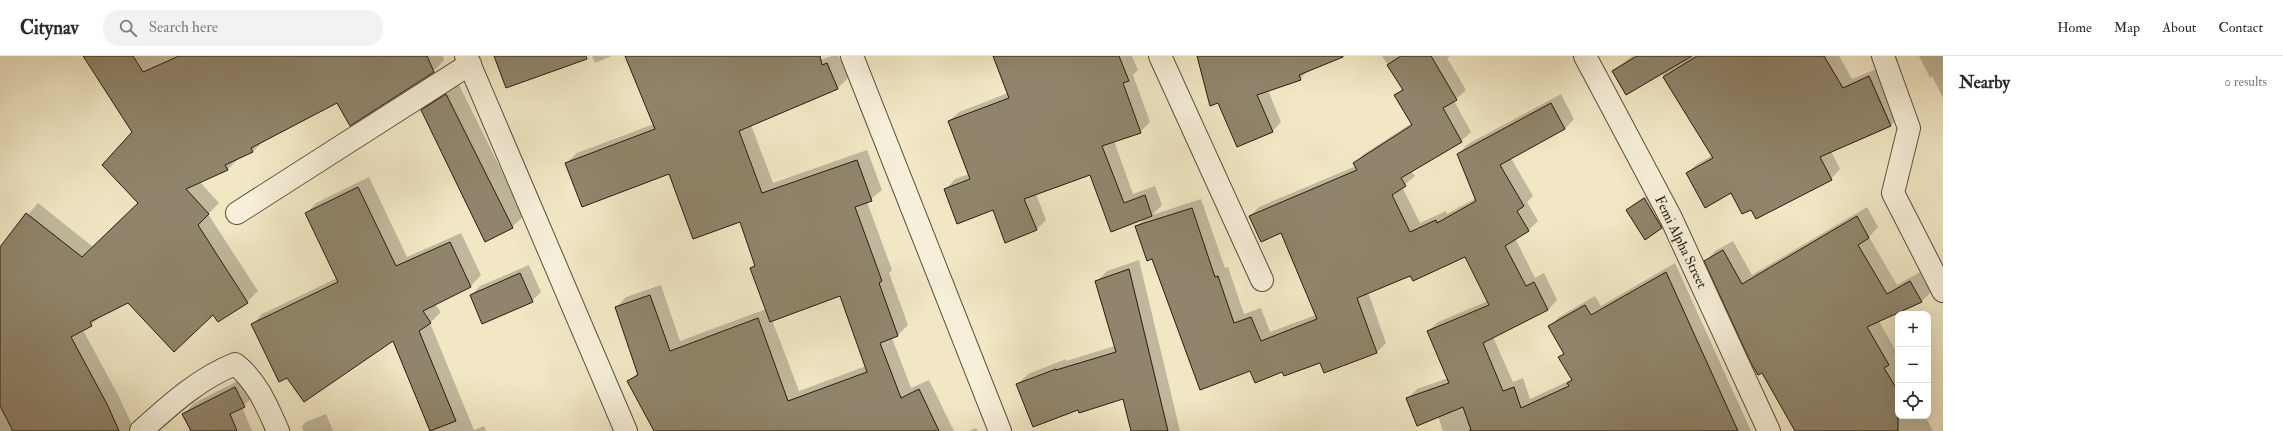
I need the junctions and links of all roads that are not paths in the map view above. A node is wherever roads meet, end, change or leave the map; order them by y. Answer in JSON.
{"nodes":[{"id":1,"x":852,"y":56,"type":"edge"},
{"id":2,"x":1160,"y":56,"type":"edge"},
{"id":3,"x":1585,"y":56,"type":"edge"},
{"id":4,"x":1883,"y":56,"type":"edge"},
{"id":5,"x":468,"y":60,"type":"edge"},
{"id":6,"x":237,"y":213,"type":"dead end"},
{"id":7,"x":1262,"y":280,"type":"dead end"},
{"id":8,"x":1943,"y":291,"type":"edge"},
{"id":9,"x":141,"y":431,"type":"edge"},
{"id":10,"x":278,"y":431,"type":"edge"},
{"id":11,"x":626,"y":431,"type":"edge"},
{"id":12,"x":1000,"y":431,"type":"edge"},
{"id":13,"x":1769,"y":431,"type":"edge"}],
"edges":[{"from":1,"to":12,"type":"street"},
{"from":2,"to":7,"type":"street"},
{"from":3,"to":13,"type":"street","name":"Femi Alpha Street"},
{"from":4,"to":8,"type":"street"},
{"from":5,"to":6,"type":"street"},
{"from":5,"to":11,"type":"street"},
{"from":9,"to":10,"type":"street"}]}
